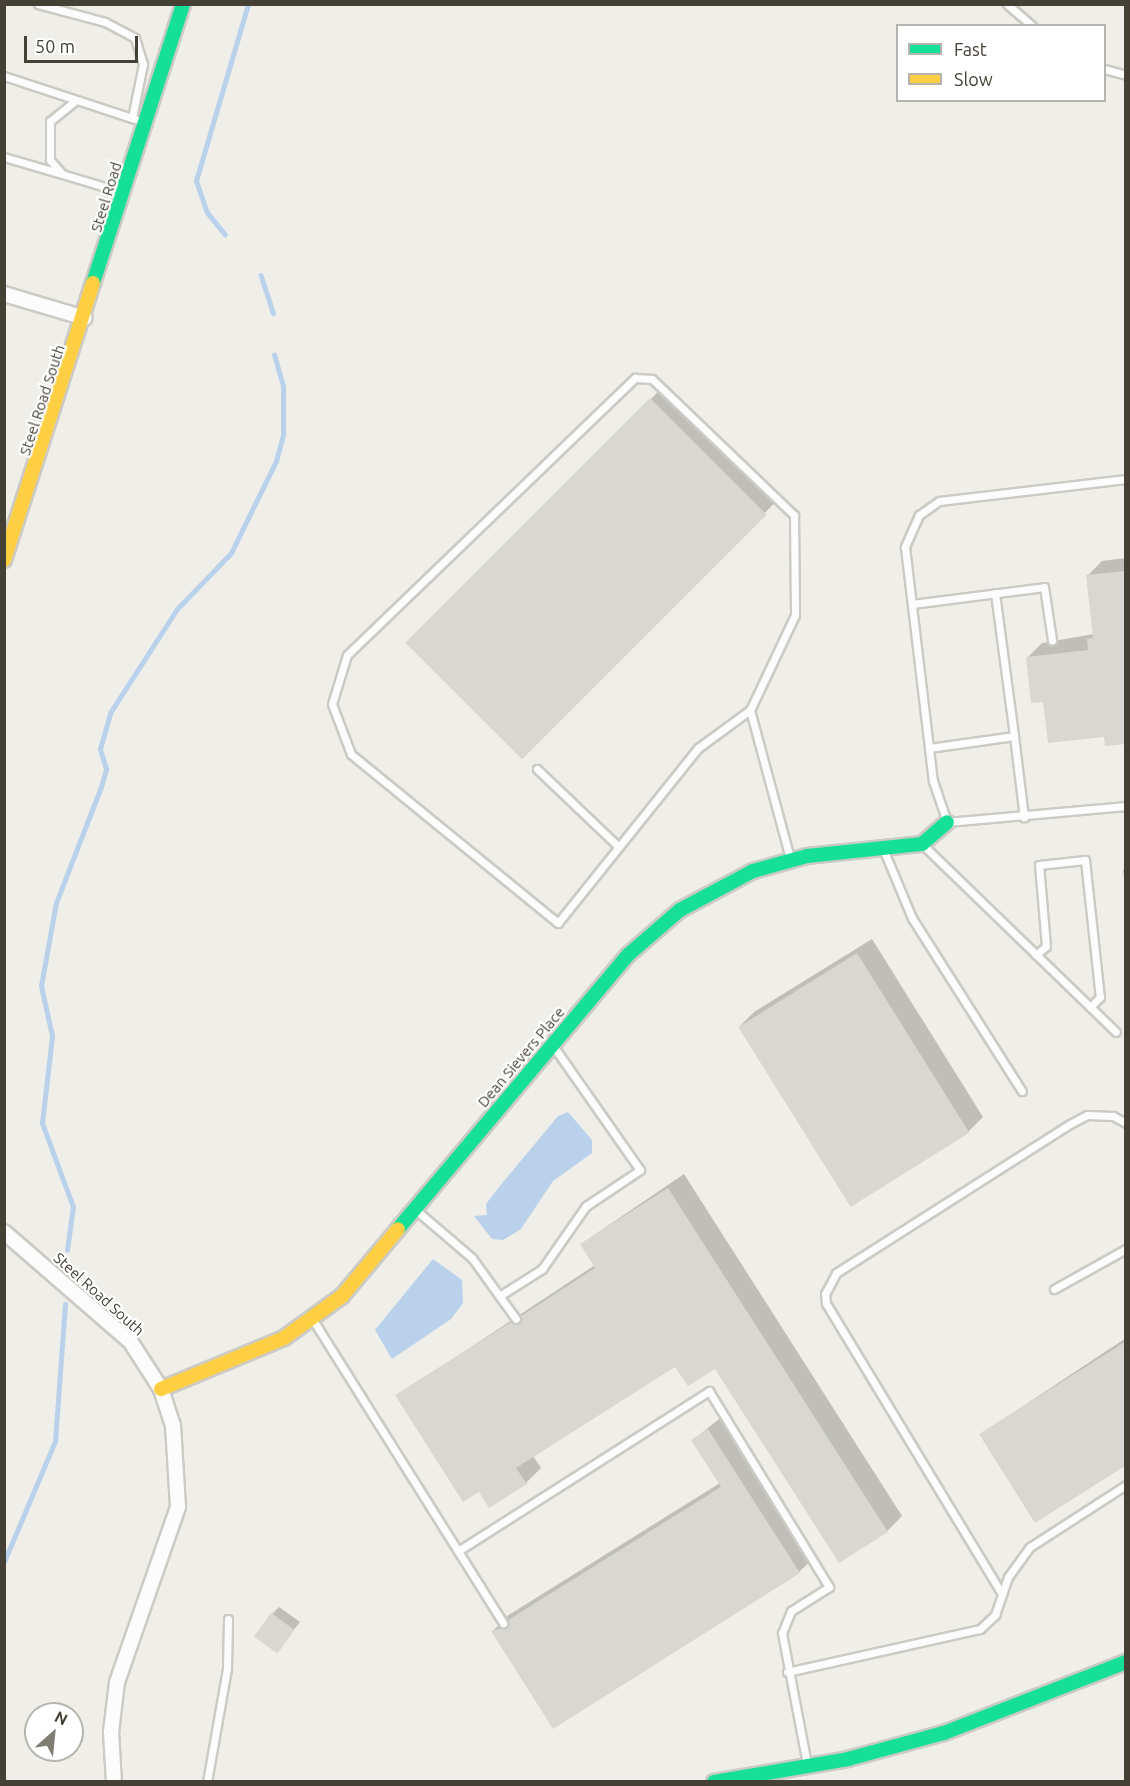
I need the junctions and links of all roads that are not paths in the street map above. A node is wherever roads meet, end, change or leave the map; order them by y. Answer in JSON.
{"nodes":[{"id":1,"x":38,"y":4,"type":"edge"},
{"id":2,"x":183,"y":4,"type":"edge"},
{"id":3,"x":1007,"y":4,"type":"edge"},
{"id":4,"x":1030,"y":24,"type":"edge"},
{"id":5,"x":1106,"y":70,"type":"edge"},
{"id":6,"x":1125,"y":75,"type":"edge"},
{"id":7,"x":4,"y":76,"type":"edge"},
{"id":8,"x":75,"y":101,"type":"junction"},
{"id":9,"x":132,"y":118,"type":"junction"},
{"id":10,"x":146,"y":122,"type":"junction"},
{"id":11,"x":4,"y":157,"type":"edge"},
{"id":12,"x":62,"y":174,"type":"junction"},
{"id":13,"x":124,"y":193,"type":"junction"},
{"id":14,"x":4,"y":294,"type":"edge"},
{"id":15,"x":85,"y":318,"type":"junction"},
{"id":16,"x":1125,"y":479,"type":"edge"},
{"id":17,"x":4,"y":560,"type":"edge"},
{"id":18,"x":995,"y":593,"type":"junction"},
{"id":19,"x":912,"y":604,"type":"junction"},
{"id":20,"x":1052,"y":640,"type":"dead end"},
{"id":21,"x":750,"y":710,"type":"junction"},
{"id":22,"x":1014,"y":736,"type":"junction"},
{"id":23,"x":929,"y":748,"type":"junction"},
{"id":24,"x":537,"y":769,"type":"dead end"},
{"id":25,"x":1125,"y":806,"type":"edge"},
{"id":26,"x":1024,"y":817,"type":"junction"},
{"id":27,"x":947,"y":822,"type":"junction"},
{"id":28,"x":921,"y":844,"type":"junction"},
{"id":29,"x":619,"y":847,"type":"junction"},
{"id":30,"x":884,"y":851,"type":"junction"},
{"id":31,"x":791,"y":860,"type":"junction"},
{"id":32,"x":1036,"y":955,"type":"junction"},
{"id":33,"x":1090,"y":1007,"type":"junction"},
{"id":34,"x":1116,"y":1032,"type":"dead end"},
{"id":35,"x":552,"y":1045,"type":"junction"},
{"id":36,"x":1022,"y":1091,"type":"dead end"},
{"id":37,"x":1125,"y":1123,"type":"edge"},
{"id":38,"x":415,"y":1210,"type":"junction"},
{"id":39,"x":4,"y":1232,"type":"edge"},
{"id":40,"x":1125,"y":1249,"type":"edge"},
{"id":41,"x":1054,"y":1289,"type":"dead end"},
{"id":42,"x":501,"y":1295,"type":"junction"},
{"id":43,"x":516,"y":1319,"type":"dead end"},
{"id":44,"x":313,"y":1320,"type":"junction"},
{"id":45,"x":161,"y":1389,"type":"junction"},
{"id":46,"x":1125,"y":1485,"type":"edge"},
{"id":47,"x":458,"y":1551,"type":"junction"},
{"id":48,"x":1002,"y":1594,"type":"junction"},
{"id":49,"x":228,"y":1619,"type":"dead end"},
{"id":50,"x":503,"y":1623,"type":"dead end"},
{"id":51,"x":1125,"y":1662,"type":"edge"},
{"id":52,"x":787,"y":1672,"type":"junction"},
{"id":53,"x":807,"y":1766,"type":"junction"},
{"id":54,"x":114,"y":1782,"type":"edge"},
{"id":55,"x":207,"y":1782,"type":"edge"},
{"id":56,"x":714,"y":1782,"type":"edge"}],
"edges":[{"from":1,"to":9,"type":"lane"},
{"from":2,"to":10,"type":"street","name":"Steel Road"},
{"from":3,"to":4,"type":"lane"},
{"from":5,"to":6,"type":"lane"},
{"from":7,"to":8,"type":"lane"},
{"from":8,"to":9,"type":"lane"},
{"from":8,"to":12,"type":"lane"},
{"from":9,"to":10,"type":"lane"},
{"from":10,"to":13,"type":"street","name":"Steel Road"},
{"from":11,"to":12,"type":"lane"},
{"from":12,"to":13,"type":"lane"},
{"from":13,"to":15,"type":"street","name":"Steel Road"},
{"from":14,"to":15,"type":"street"},
{"from":15,"to":17,"type":"street","name":"Steel Road South"},
{"from":16,"to":19,"type":"lane"},
{"from":18,"to":19,"type":"lane"},
{"from":18,"to":20,"type":"lane"},
{"from":18,"to":22,"type":"lane"},
{"from":19,"to":23,"type":"lane"},
{"from":21,"to":29,"type":"lane"},
{"from":21,"to":29,"type":"lane"},
{"from":21,"to":31,"type":"lane"},
{"from":22,"to":23,"type":"lane"},
{"from":22,"to":26,"type":"lane"},
{"from":23,"to":27,"type":"lane"},
{"from":24,"to":29,"type":"lane"},
{"from":25,"to":26,"type":"lane"},
{"from":26,"to":27,"type":"lane"},
{"from":27,"to":28,"type":"street","name":"Dean Sievers Place"},
{"from":28,"to":30,"type":"street","name":"Dean Sievers Place"},
{"from":28,"to":32,"type":"lane"},
{"from":30,"to":31,"type":"street","name":"Dean Sievers Place"},
{"from":30,"to":36,"type":"lane"},
{"from":31,"to":35,"type":"street","name":"Dean Sievers Place"},
{"from":32,"to":33,"type":"lane"},
{"from":32,"to":33,"type":"lane"},
{"from":33,"to":34,"type":"lane"},
{"from":35,"to":38,"type":"street","name":"Dean Sievers Place"},
{"from":35,"to":42,"type":"lane"},
{"from":37,"to":48,"type":"lane"},
{"from":38,"to":42,"type":"lane"},
{"from":38,"to":44,"type":"street","name":"Dean Sievers Place"},
{"from":39,"to":45,"type":"street","name":"Steel Road South"},
{"from":40,"to":41,"type":"lane"},
{"from":42,"to":43,"type":"lane"},
{"from":44,"to":45,"type":"street","name":"Dean Sievers Place"},
{"from":44,"to":47,"type":"lane"},
{"from":45,"to":54,"type":"street"},
{"from":46,"to":48,"type":"lane"},
{"from":47,"to":50,"type":"lane"},
{"from":47,"to":52,"type":"lane"},
{"from":48,"to":52,"type":"lane"},
{"from":49,"to":55,"type":"lane"},
{"from":51,"to":53,"type":"street"},
{"from":52,"to":53,"type":"lane"},
{"from":53,"to":56,"type":"street"}]}
